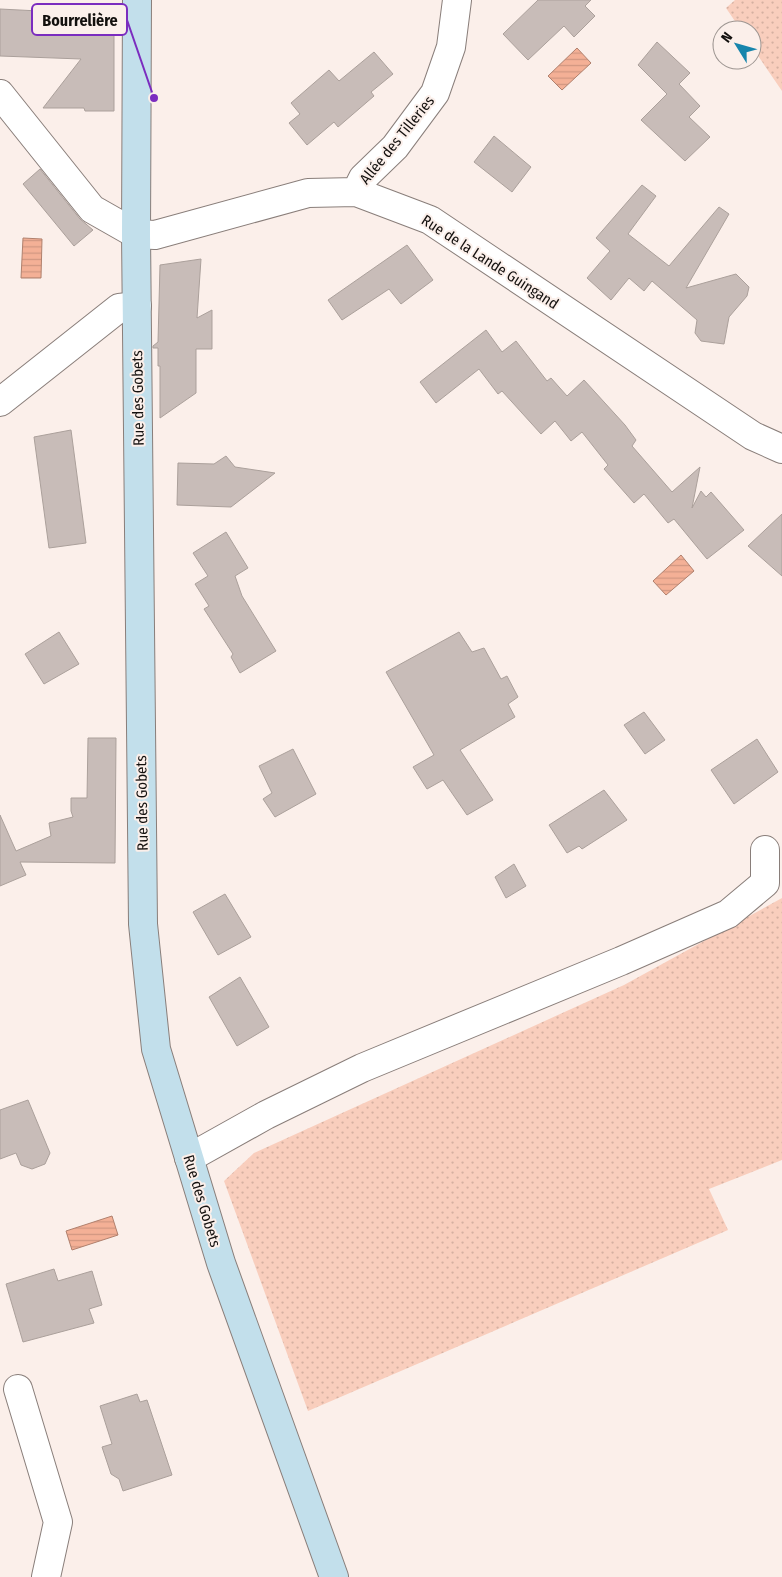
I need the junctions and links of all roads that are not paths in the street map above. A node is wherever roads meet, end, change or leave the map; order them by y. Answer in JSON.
{"nodes":[{"id":1,"x":137,"y":0,"type":"edge"},
{"id":2,"x":457,"y":0,"type":"edge"},
{"id":3,"x":0,"y":94,"type":"edge"},
{"id":4,"x":356,"y":192,"type":"junction"},
{"id":5,"x":136,"y":234,"type":"junction"},
{"id":6,"x":137,"y":306,"type":"junction"},
{"id":7,"x":0,"y":402,"type":"edge"},
{"id":8,"x":782,"y":449,"type":"edge"},
{"id":9,"x":765,"y":850,"type":"dead end"},
{"id":10,"x":189,"y":1158,"type":"junction"},
{"id":11,"x":18,"y":1389,"type":"dead end"},
{"id":12,"x":46,"y":1577,"type":"edge"},
{"id":13,"x":334,"y":1577,"type":"edge"}],
"edges":[{"from":1,"to":5,"type":"main road","name":"Rue des Gobets"},
{"from":2,"to":4,"type":"street","name":"Allée des Tilleries"},
{"from":3,"to":5,"type":"street"},
{"from":4,"to":5,"type":"street","name":"Rue de la Lande Guingand"},
{"from":4,"to":8,"type":"street","name":"Rue de la Lande Guingand"},
{"from":5,"to":6,"type":"main road","name":"Rue des Gobets"},
{"from":6,"to":7,"type":"street"},
{"from":6,"to":10,"type":"main road","name":"Rue des Gobets"},
{"from":9,"to":10,"type":"street"},
{"from":10,"to":13,"type":"main road","name":"Rue des Gobets"},
{"from":11,"to":12,"type":"street"}]}
